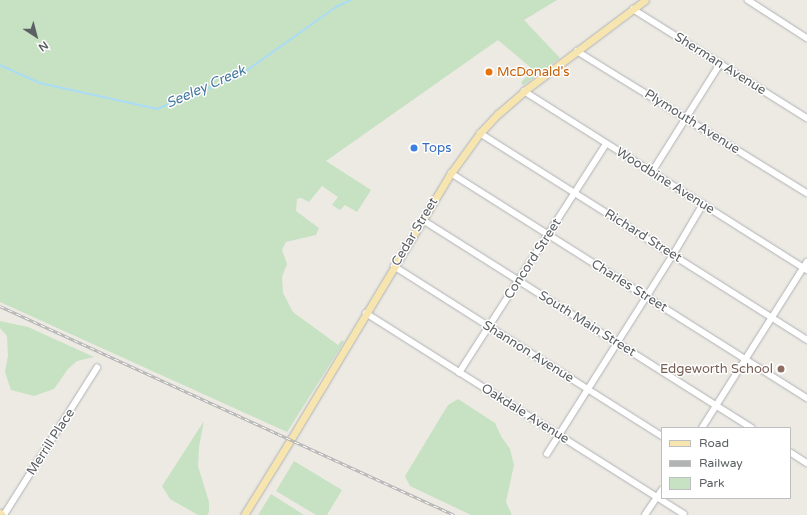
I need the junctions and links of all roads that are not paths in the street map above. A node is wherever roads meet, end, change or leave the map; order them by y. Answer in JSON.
{"nodes":[{"id":1,"x":645,"y":0,"type":"edge"},
{"id":2,"x":748,"y":0,"type":"edge"},
{"id":3,"x":633,"y":9,"type":"junction"},
{"id":4,"x":807,"y":38,"type":"edge"},
{"id":5,"x":577,"y":51,"type":"junction"},
{"id":6,"x":720,"y":64,"type":"junction"},
{"id":7,"x":524,"y":91,"type":"junction"},
{"id":8,"x":687,"y":118,"type":"junction"},
{"id":9,"x":807,"y":118,"type":"edge"},
{"id":10,"x":480,"y":133,"type":"junction"},
{"id":11,"x":606,"y":144,"type":"junction"},
{"id":12,"x":652,"y":172,"type":"junction"},
{"id":13,"x":451,"y":173,"type":"junction"},
{"id":14,"x":575,"y":193,"type":"junction"},
{"id":15,"x":807,"y":193,"type":"edge"},
{"id":16,"x":703,"y":204,"type":"junction"},
{"id":17,"x":423,"y":220,"type":"junction"},
{"id":18,"x":549,"y":235,"type":"junction"},
{"id":19,"x":673,"y":255,"type":"junction"},
{"id":20,"x":394,"y":266,"type":"junction"},
{"id":21,"x":806,"y":266,"type":"edge"},
{"id":22,"x":518,"y":281,"type":"junction"},
{"id":23,"x":647,"y":297,"type":"junction"},
{"id":24,"x":366,"y":313,"type":"junction"},
{"id":25,"x":772,"y":318,"type":"junction"},
{"id":26,"x":489,"y":327,"type":"junction"},
{"id":27,"x":807,"y":340,"type":"edge"},
{"id":28,"x":618,"y":343,"type":"junction"},
{"id":29,"x":746,"y":360,"type":"junction"},
{"id":30,"x":98,"y":368,"type":"dead end"},
{"id":31,"x":459,"y":373,"type":"junction"},
{"id":32,"x":588,"y":390,"type":"junction"},
{"id":33,"x":807,"y":398,"type":"edge"},
{"id":34,"x":716,"y":406,"type":"junction"},
{"id":35,"x":703,"y":427,"type":"edge"},
{"id":36,"x":750,"y":427,"type":"edge"},
{"id":37,"x":661,"y":435,"type":"edge"},
{"id":38,"x":559,"y":436,"type":"junction"},
{"id":39,"x":791,"y":453,"type":"edge"},
{"id":40,"x":547,"y":454,"type":"dead end"},
{"id":41,"x":807,"y":463,"type":"edge"},
{"id":42,"x":661,"y":491,"type":"edge"},
{"id":43,"x":657,"y":497,"type":"junction"},
{"id":44,"x":2,"y":514,"type":"edge"},
{"id":45,"x":684,"y":514,"type":"edge"},
{"id":46,"x":244,"y":515,"type":"edge"},
{"id":47,"x":646,"y":515,"type":"edge"}],
"edges":[{"from":1,"to":3,"type":"main road","name":"Cedar Street"},
{"from":2,"to":4,"type":"street"},
{"from":3,"to":5,"type":"main road","name":"Cedar Street"},
{"from":3,"to":6,"type":"street","name":"Sherman Avenue"},
{"from":5,"to":7,"type":"main road","name":"Cedar Street"},
{"from":5,"to":8,"type":"street","name":"Plymouth Avenue"},
{"from":6,"to":8,"type":"street"},
{"from":6,"to":9,"type":"street","name":"Sherman Avenue"},
{"from":7,"to":10,"type":"main road","name":"Cedar Street"},
{"from":7,"to":11,"type":"street","name":"Woodbine Avenue"},
{"from":8,"to":12,"type":"street"},
{"from":8,"to":15,"type":"street","name":"Plymouth Avenue"},
{"from":10,"to":13,"type":"main road","name":"Cedar Street"},
{"from":10,"to":14,"type":"street","name":"Richard Street"},
{"from":11,"to":12,"type":"street","name":"Woodbine Avenue"},
{"from":11,"to":14,"type":"street","name":"Concord Street"},
{"from":12,"to":16,"type":"street","name":"Woodbine Avenue"},
{"from":13,"to":17,"type":"main road","name":"Cedar Street"},
{"from":13,"to":18,"type":"street","name":"Charles Street"},
{"from":14,"to":18,"type":"street","name":"Concord Street"},
{"from":14,"to":19,"type":"street","name":"Richard Street"},
{"from":16,"to":19,"type":"street"},
{"from":16,"to":21,"type":"street","name":"Woodbine Avenue"},
{"from":17,"to":20,"type":"main road","name":"Cedar Street"},
{"from":17,"to":22,"type":"street","name":"South Main Street"},
{"from":18,"to":22,"type":"street","name":"Concord Street"},
{"from":18,"to":23,"type":"street","name":"Charles Street"},
{"from":19,"to":23,"type":"street"},
{"from":19,"to":25,"type":"street","name":"Richard Street"},
{"from":20,"to":24,"type":"main road","name":"Cedar Street"},
{"from":20,"to":26,"type":"street","name":"Shannon Avenue"},
{"from":21,"to":25,"type":"street"},
{"from":22,"to":26,"type":"street","name":"Concord Street"},
{"from":22,"to":28,"type":"street","name":"South Main Street"},
{"from":23,"to":28,"type":"street"},
{"from":23,"to":29,"type":"street","name":"Charles Street"},
{"from":24,"to":31,"type":"street","name":"Oakdale Avenue"},
{"from":24,"to":46,"type":"main road","name":"Cedar Street"},
{"from":25,"to":27,"type":"street","name":"Richard Street"},
{"from":25,"to":29,"type":"street"},
{"from":26,"to":31,"type":"street","name":"Concord Street"},
{"from":26,"to":32,"type":"street","name":"Shannon Avenue"},
{"from":28,"to":32,"type":"street"},
{"from":28,"to":34,"type":"street","name":"South Main Street"},
{"from":29,"to":33,"type":"street","name":"Charles Street"},
{"from":29,"to":34,"type":"street"},
{"from":30,"to":44,"type":"street","name":"Merrill Place"},
{"from":31,"to":38,"type":"street","name":"Oakdale Avenue"},
{"from":32,"to":37,"type":"street","name":"Shannon Avenue"},
{"from":32,"to":38,"type":"street"},
{"from":34,"to":35,"type":"street"},
{"from":34,"to":36,"type":"street","name":"South Main Street"},
{"from":38,"to":40,"type":"street"},
{"from":38,"to":43,"type":"street","name":"Oakdale Avenue"},
{"from":39,"to":41,"type":"street"},
{"from":42,"to":43,"type":"street"},
{"from":43,"to":45,"type":"street","name":"Oakdale Avenue"},
{"from":43,"to":47,"type":"street"}]}
